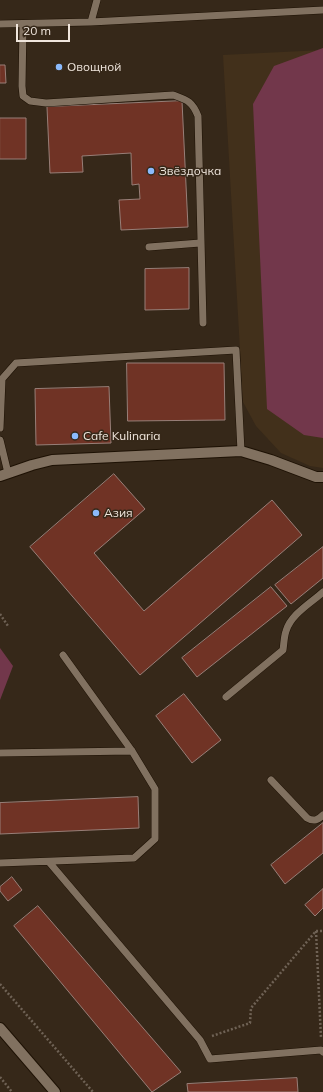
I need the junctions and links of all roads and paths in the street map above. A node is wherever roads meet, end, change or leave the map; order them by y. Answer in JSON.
{"nodes":[{"id":1,"x":97,"y":0,"type":"edge"},
{"id":2,"x":323,"y":10,"type":"edge"},
{"id":3,"x":91,"y":22,"type":"junction"},
{"id":4,"x":0,"y":24,"type":"edge"},
{"id":5,"x":23,"y":24,"type":"junction"},
{"id":6,"x":200,"y":243,"type":"junction"},
{"id":7,"x":149,"y":247,"type":"dead end"},
{"id":8,"x":203,"y":323,"type":"dead end"},
{"id":9,"x":0,"y":428,"type":"edge"},
{"id":10,"x":0,"y":440,"type":"edge"},
{"id":11,"x":241,"y":450,"type":"junction"},
{"id":12,"x":4,"y":475,"type":"edge"},
{"id":13,"x":323,"y":477,"type":"edge"},
{"id":14,"x":323,"y":592,"type":"edge"},
{"id":15,"x":0,"y":614,"type":"edge"},
{"id":16,"x":8,"y":626,"type":"dead end"},
{"id":17,"x":63,"y":655,"type":"dead end"},
{"id":18,"x":226,"y":697,"type":"dead end"},
{"id":19,"x":132,"y":751,"type":"junction"},
{"id":20,"x":0,"y":753,"type":"edge"},
{"id":21,"x":271,"y":780,"type":"dead end"},
{"id":22,"x":323,"y":815,"type":"edge"},
{"id":23,"x":49,"y":862,"type":"junction"},
{"id":24,"x":0,"y":864,"type":"edge"},
{"id":25,"x":316,"y":931,"type":"junction"},
{"id":26,"x":323,"y":931,"type":"edge"},
{"id":27,"x":0,"y":984,"type":"edge"},
{"id":28,"x":0,"y":1028,"type":"edge"},
{"id":29,"x":200,"y":1040,"type":"junction"},
{"id":30,"x":322,"y":1051,"type":"edge"},
{"id":31,"x":0,"y":1077,"type":"edge"},
{"id":32,"x":12,"y":1092,"type":"edge"},
{"id":33,"x":55,"y":1092,"type":"edge"},
{"id":34,"x":93,"y":1092,"type":"edge"}],
"edges":[{"from":1,"to":3,"type":"lane"},
{"from":2,"to":3,"type":"lane"},
{"from":3,"to":5,"type":"lane"},
{"from":4,"to":5,"type":"lane"},
{"from":5,"to":6,"type":"lane"},
{"from":6,"to":7,"type":"lane"},
{"from":6,"to":8,"type":"lane"},
{"from":9,"to":11,"type":"lane"},
{"from":10,"to":12,"type":"lane"},
{"from":11,"to":12,"type":"street"},
{"from":11,"to":13,"type":"street"},
{"from":14,"to":18,"type":"lane"},
{"from":15,"to":16,"type":"path"},
{"from":17,"to":19,"type":"lane"},
{"from":19,"to":20,"type":"lane"},
{"from":19,"to":23,"type":"lane"},
{"from":21,"to":22,"type":"lane"},
{"from":23,"to":24,"type":"lane"},
{"from":23,"to":29,"type":"lane"},
{"from":25,"to":26,"type":"path"},
{"from":25,"to":29,"type":"path"},
{"from":25,"to":30,"type":"path"},
{"from":27,"to":34,"type":"path"},
{"from":28,"to":33,"type":"street"},
{"from":29,"to":30,"type":"lane"},
{"from":31,"to":32,"type":"path"}]}
